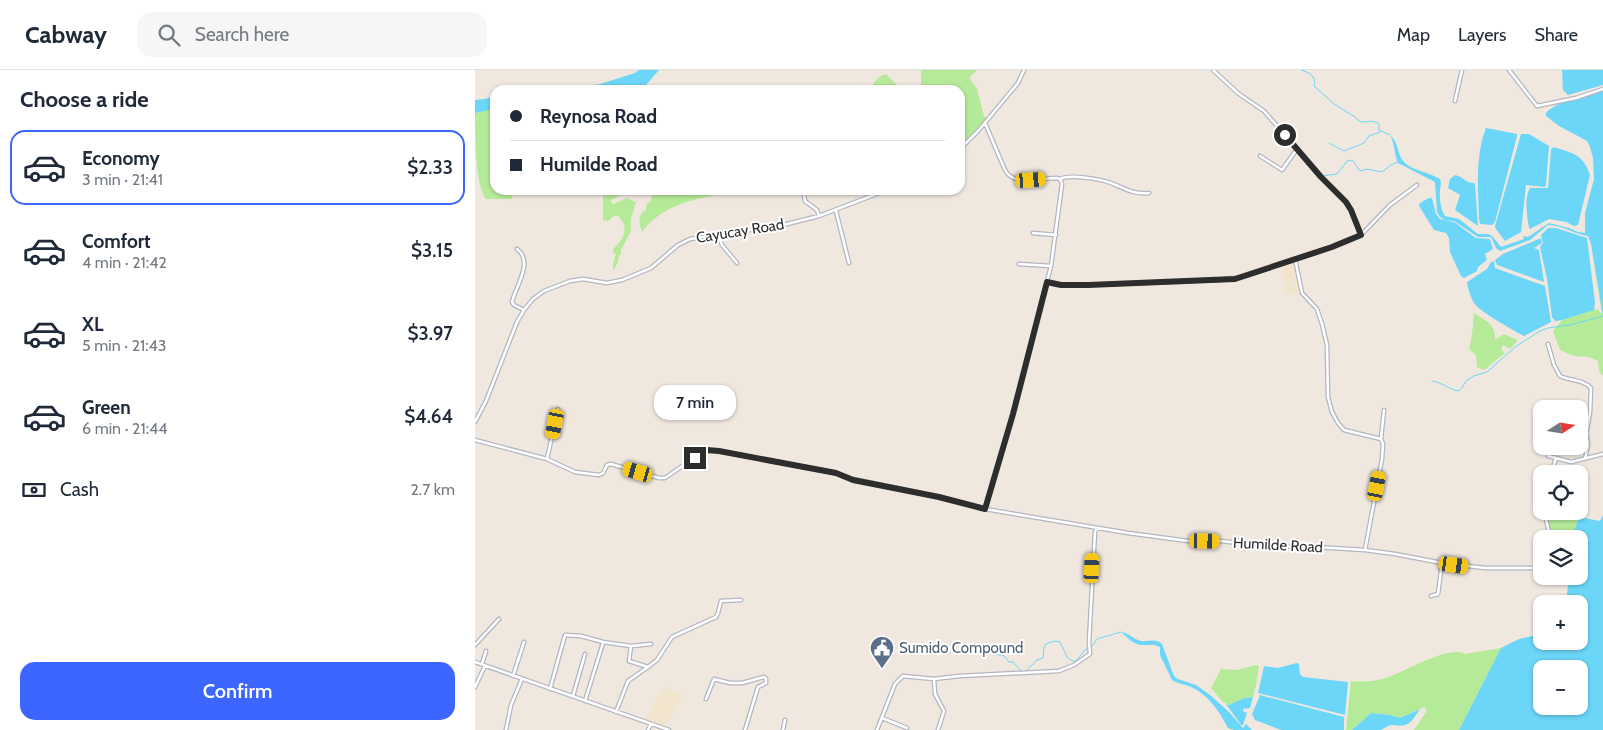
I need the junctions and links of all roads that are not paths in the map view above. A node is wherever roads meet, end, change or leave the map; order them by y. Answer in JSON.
{"nodes":[{"id":1,"x":1024,"y":70,"type":"edge"},
{"id":2,"x":1213,"y":70,"type":"edge"},
{"id":3,"x":1462,"y":70,"type":"edge"},
{"id":4,"x":1509,"y":70,"type":"edge"},
{"id":5,"x":1603,"y":89,"type":"edge"},
{"id":6,"x":1455,"y":100,"type":"dead end"},
{"id":7,"x":985,"y":123,"type":"junction"},
{"id":8,"x":965,"y":144,"type":"edge"},
{"id":9,"x":1297,"y":149,"type":"junction"},
{"id":10,"x":1260,"y":156,"type":"dead end"},
{"id":11,"x":1060,"y":179,"type":"junction"},
{"id":12,"x":1417,"y":185,"type":"dead end"},
{"id":13,"x":1149,"y":193,"type":"dead end"},
{"id":14,"x":804,"y":195,"type":"dead end"},
{"id":15,"x":872,"y":195,"type":"edge"},
{"id":16,"x":836,"y":210,"type":"junction"},
{"id":17,"x":819,"y":216,"type":"junction"},
{"id":18,"x":1033,"y":233,"type":"dead end"},
{"id":19,"x":718,"y":234,"type":"junction"},
{"id":20,"x":1056,"y":235,"type":"junction"},
{"id":21,"x":1361,"y":235,"type":"junction"},
{"id":22,"x":517,"y":249,"type":"dead end"},
{"id":23,"x":1295,"y":259,"type":"junction"},
{"id":24,"x":737,"y":262,"type":"dead end"},
{"id":25,"x":849,"y":263,"type":"dead end"},
{"id":26,"x":1019,"y":264,"type":"dead end"},
{"id":27,"x":1051,"y":266,"type":"junction"},
{"id":28,"x":1047,"y":282,"type":"junction"},
{"id":29,"x":524,"y":310,"type":"junction"},
{"id":30,"x":1548,"y":344,"type":"dead end"},
{"id":31,"x":558,"y":409,"type":"dead end"},
{"id":32,"x":1384,"y":410,"type":"dead end"},
{"id":33,"x":475,"y":422,"type":"edge"},
{"id":34,"x":1381,"y":439,"type":"junction"},
{"id":35,"x":475,"y":440,"type":"edge"},
{"id":36,"x":1603,"y":454,"type":"edge"},
{"id":37,"x":1548,"y":456,"type":"dead end"},
{"id":38,"x":1556,"y":458,"type":"junction"},
{"id":39,"x":547,"y":459,"type":"junction"},
{"id":40,"x":1585,"y":459,"type":"junction"},
{"id":41,"x":1554,"y":465,"type":"edge"},
{"id":42,"x":985,"y":509,"type":"junction"},
{"id":43,"x":1097,"y":528,"type":"junction"},
{"id":44,"x":1365,"y":550,"type":"junction"},
{"id":45,"x":1442,"y":563,"type":"junction"},
{"id":46,"x":1533,"y":568,"type":"edge"},
{"id":47,"x":1431,"y":596,"type":"dead end"},
{"id":48,"x":741,"y":600,"type":"dead end"},
{"id":49,"x":499,"y":619,"type":"dead end"},
{"id":50,"x":524,"y":642,"type":"dead end"},
{"id":51,"x":603,"y":642,"type":"junction"},
{"id":52,"x":651,"y":644,"type":"dead end"},
{"id":53,"x":475,"y":645,"type":"edge"},
{"id":54,"x":632,"y":646,"type":"junction"},
{"id":55,"x":486,"y":651,"type":"dead end"},
{"id":56,"x":585,"y":654,"type":"dead end"},
{"id":57,"x":475,"y":662,"type":"edge"},
{"id":58,"x":483,"y":665,"type":"junction"},
{"id":59,"x":648,"y":667,"type":"junction"},
{"id":60,"x":513,"y":676,"type":"junction"},
{"id":61,"x":522,"y":679,"type":"junction"},
{"id":62,"x":934,"y":679,"type":"junction"},
{"id":63,"x":475,"y":687,"type":"edge"},
{"id":64,"x":550,"y":689,"type":"junction"},
{"id":65,"x":573,"y":696,"type":"junction"},
{"id":66,"x":706,"y":699,"type":"dead end"},
{"id":67,"x":585,"y":701,"type":"junction"},
{"id":68,"x":616,"y":712,"type":"junction"},
{"id":69,"x":882,"y":718,"type":"junction"},
{"id":70,"x":785,"y":720,"type":"dead end"},
{"id":71,"x":651,"y":724,"type":"junction"},
{"id":72,"x":907,"y":728,"type":"dead end"},
{"id":73,"x":506,"y":730,"type":"edge"},
{"id":74,"x":648,"y":730,"type":"edge"},
{"id":75,"x":669,"y":730,"type":"edge"},
{"id":76,"x":745,"y":730,"type":"edge"},
{"id":77,"x":783,"y":730,"type":"edge"},
{"id":78,"x":877,"y":730,"type":"edge"},
{"id":79,"x":938,"y":730,"type":"edge"}],
"edges":[{"from":1,"to":7,"type":"street"},
{"from":2,"to":9,"type":"street"},
{"from":3,"to":6,"type":"street"},
{"from":4,"to":5,"type":"street"},
{"from":7,"to":8,"type":"street"},
{"from":7,"to":11,"type":"street"},
{"from":9,"to":10,"type":"street"},
{"from":9,"to":21,"type":"street"},
{"from":11,"to":13,"type":"street"},
{"from":11,"to":20,"type":"street"},
{"from":12,"to":21,"type":"street"},
{"from":14,"to":17,"type":"street"},
{"from":15,"to":16,"type":"street","name":"Cayucay Road"},
{"from":16,"to":17,"type":"street","name":"Cayucay Road"},
{"from":16,"to":25,"type":"street"},
{"from":17,"to":19,"type":"street","name":"Cayucay Road"},
{"from":18,"to":20,"type":"street"},
{"from":19,"to":24,"type":"street"},
{"from":19,"to":29,"type":"street","name":"Cayucay Road"},
{"from":20,"to":27,"type":"street"},
{"from":21,"to":23,"type":"street"},
{"from":22,"to":29,"type":"street"},
{"from":23,"to":28,"type":"street"},
{"from":23,"to":34,"type":"street"},
{"from":26,"to":27,"type":"street"},
{"from":27,"to":28,"type":"street"},
{"from":28,"to":42,"type":"street"},
{"from":29,"to":33,"type":"street","name":"Cayucay Road"},
{"from":30,"to":40,"type":"street"},
{"from":31,"to":39,"type":"street"},
{"from":32,"to":34,"type":"street"},
{"from":34,"to":44,"type":"street"},
{"from":35,"to":39,"type":"street"},
{"from":36,"to":40,"type":"street"},
{"from":37,"to":38,"type":"street"},
{"from":38,"to":40,"type":"street"},
{"from":38,"to":41,"type":"street"},
{"from":39,"to":42,"type":"street","name":"Humilde Road"},
{"from":42,"to":43,"type":"street","name":"Humilde Road"},
{"from":43,"to":44,"type":"street","name":"Humilde Road"},
{"from":43,"to":62,"type":"street"},
{"from":44,"to":45,"type":"street","name":"Humilde Road"},
{"from":45,"to":46,"type":"street","name":"Humilde Road"},
{"from":45,"to":47,"type":"street"},
{"from":48,"to":59,"type":"street"},
{"from":49,"to":53,"type":"street"},
{"from":50,"to":60,"type":"street"},
{"from":51,"to":54,"type":"street"},
{"from":51,"to":64,"type":"street"},
{"from":51,"to":67,"type":"street"},
{"from":52,"to":54,"type":"street"},
{"from":54,"to":59,"type":"street"},
{"from":55,"to":58,"type":"street"},
{"from":56,"to":65,"type":"street"},
{"from":57,"to":58,"type":"street"},
{"from":58,"to":60,"type":"street"},
{"from":58,"to":63,"type":"street"},
{"from":59,"to":68,"type":"street"},
{"from":60,"to":61,"type":"street"},
{"from":61,"to":64,"type":"street"},
{"from":61,"to":73,"type":"street"},
{"from":62,"to":69,"type":"street"},
{"from":62,"to":79,"type":"street"},
{"from":64,"to":65,"type":"street"},
{"from":65,"to":67,"type":"street"},
{"from":66,"to":76,"type":"street"},
{"from":67,"to":68,"type":"street"},
{"from":68,"to":71,"type":"street"},
{"from":69,"to":72,"type":"street"},
{"from":69,"to":78,"type":"street"},
{"from":70,"to":77,"type":"street"},
{"from":71,"to":74,"type":"street"},
{"from":71,"to":75,"type":"street"}]}
